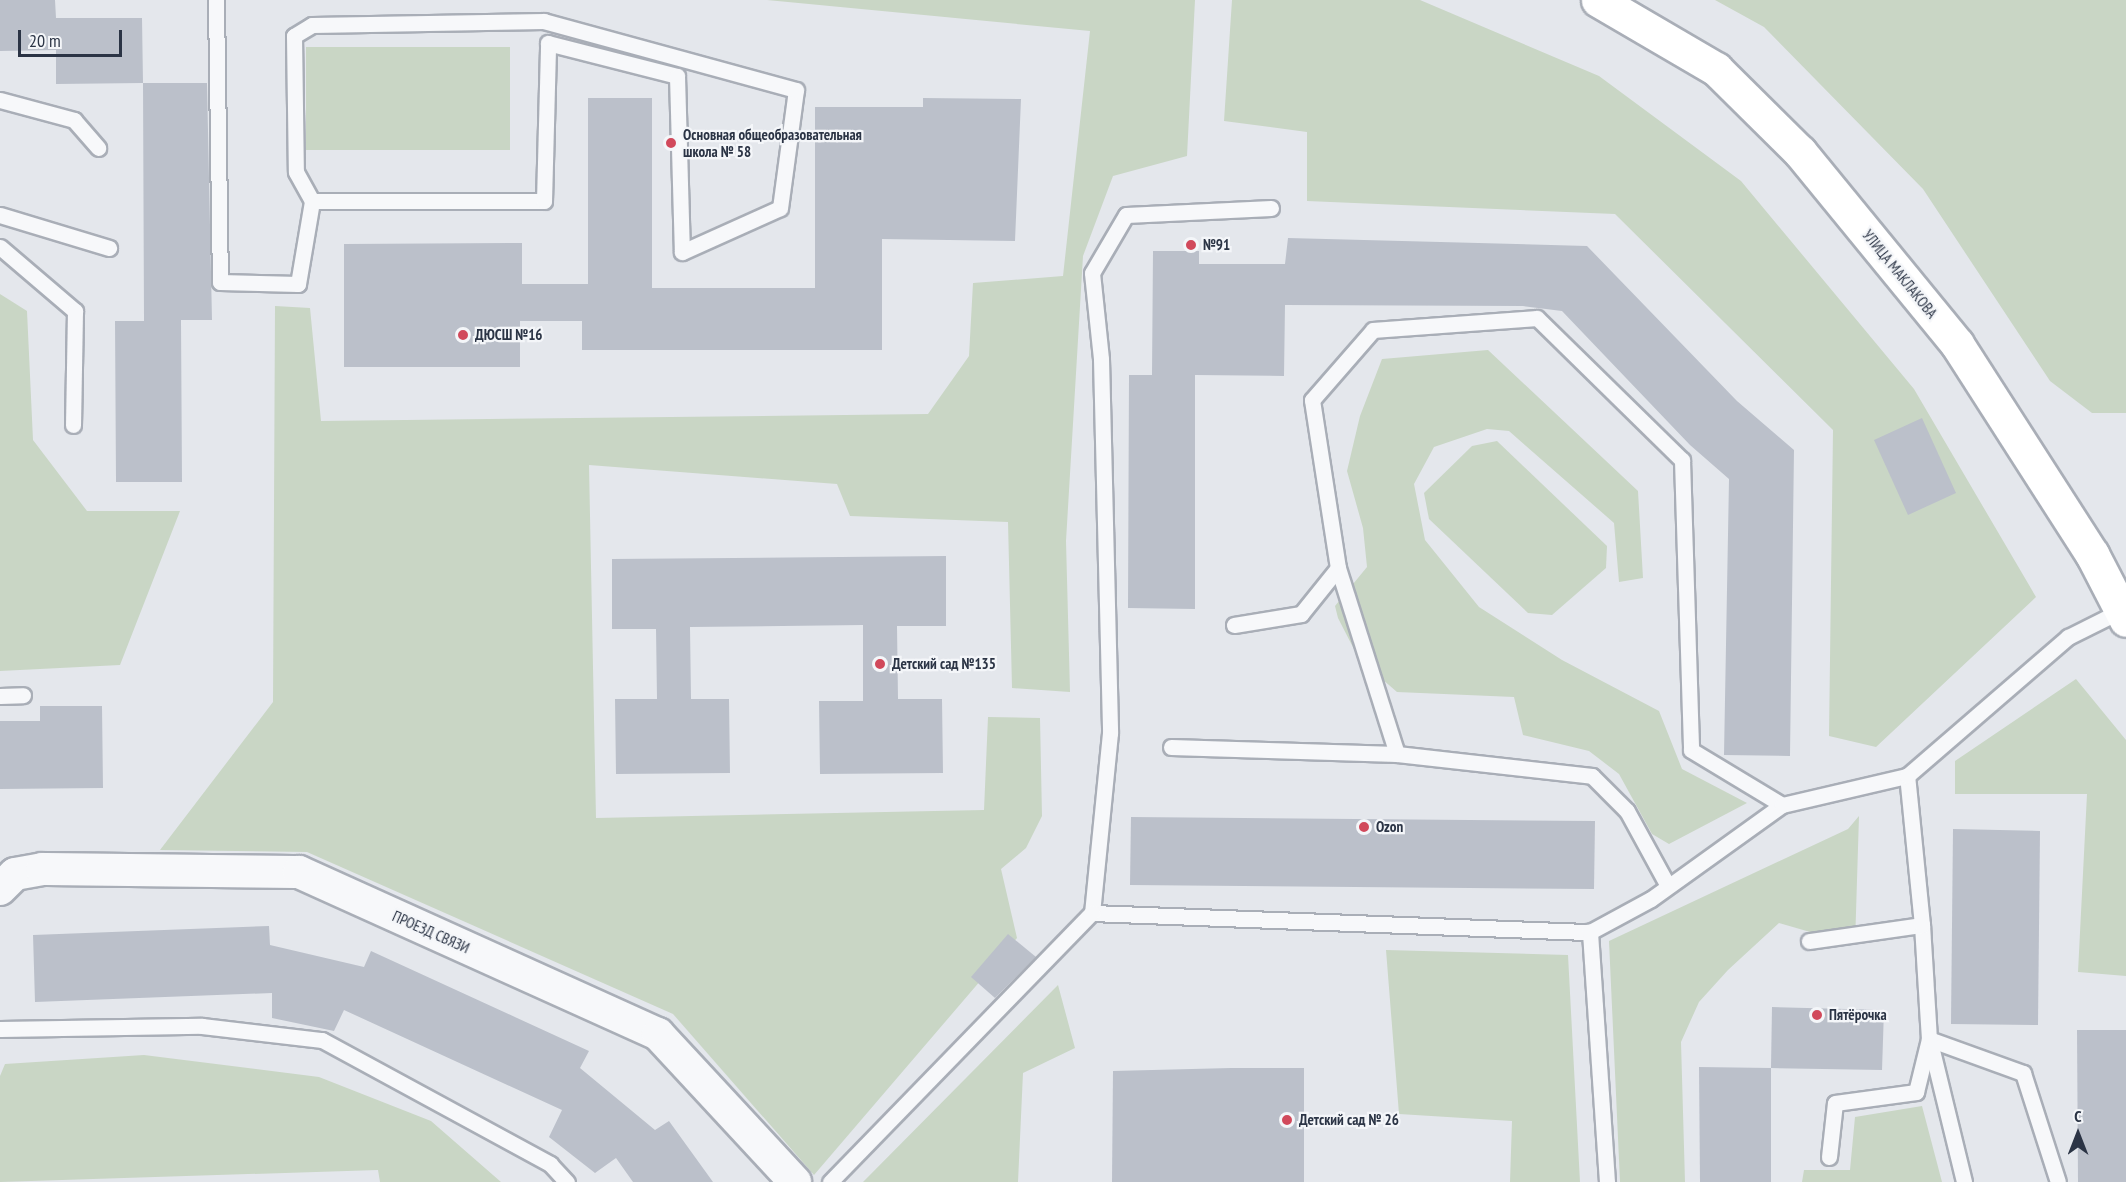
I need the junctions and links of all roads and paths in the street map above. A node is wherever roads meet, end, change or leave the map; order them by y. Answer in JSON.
{"nodes":[{"id":1,"x":216,"y":0,"type":"edge"},
{"id":2,"x":1598,"y":0,"type":"edge"},
{"id":3,"x":0,"y":99,"type":"edge"},
{"id":4,"x":98,"y":147,"type":"dead end"},
{"id":5,"x":312,"y":201,"type":"junction"},
{"id":6,"x":1271,"y":208,"type":"dead end"},
{"id":7,"x":0,"y":215,"type":"edge"},
{"id":8,"x":0,"y":247,"type":"edge"},
{"id":9,"x":109,"y":248,"type":"dead end"},
{"id":10,"x":73,"y":425,"type":"dead end"},
{"id":11,"x":1338,"y":568,"type":"junction"},
{"id":12,"x":2123,"y":615,"type":"edge"},
{"id":13,"x":1234,"y":625,"type":"dead end"},
{"id":14,"x":23,"y":694,"type":"dead end"},
{"id":15,"x":0,"y":696,"type":"edge"},
{"id":16,"x":1170,"y":747,"type":"dead end"},
{"id":17,"x":1397,"y":754,"type":"junction"},
{"id":18,"x":1907,"y":776,"type":"junction"},
{"id":19,"x":1782,"y":805,"type":"junction"},
{"id":20,"x":1668,"y":886,"type":"junction"},
{"id":21,"x":0,"y":889,"type":"edge"},
{"id":22,"x":1092,"y":913,"type":"junction"},
{"id":23,"x":1922,"y":925,"type":"junction"},
{"id":24,"x":1590,"y":932,"type":"junction"},
{"id":25,"x":1809,"y":941,"type":"dead end"},
{"id":26,"x":0,"y":1029,"type":"edge"},
{"id":27,"x":1929,"y":1039,"type":"junction"},
{"id":28,"x":1829,"y":1157,"type":"dead end"},
{"id":29,"x":567,"y":1182,"type":"edge"},
{"id":30,"x":795,"y":1182,"type":"edge"},
{"id":31,"x":830,"y":1182,"type":"edge"},
{"id":32,"x":1607,"y":1182,"type":"edge"},
{"id":33,"x":1964,"y":1182,"type":"edge"},
{"id":34,"x":2058,"y":1182,"type":"edge"}],
"edges":[{"from":1,"to":5,"type":"lane"},
{"from":2,"to":12,"type":"street","name":"УЛИЦА МАКЛАКОВА"},
{"from":3,"to":4,"type":"lane"},
{"from":5,"to":5,"type":"lane"},
{"from":6,"to":22,"type":"lane"},
{"from":7,"to":9,"type":"lane"},
{"from":8,"to":10,"type":"lane"},
{"from":11,"to":13,"type":"lane"},
{"from":11,"to":17,"type":"lane"},
{"from":11,"to":19,"type":"lane"},
{"from":12,"to":18,"type":"lane"},
{"from":14,"to":15,"type":"lane"},
{"from":16,"to":17,"type":"lane"},
{"from":17,"to":20,"type":"lane"},
{"from":18,"to":19,"type":"lane"},
{"from":18,"to":23,"type":"lane"},
{"from":19,"to":20,"type":"lane"},
{"from":20,"to":24,"type":"lane"},
{"from":21,"to":30,"type":"street","name":"ПРОЕЗД СВЯЗИ"},
{"from":22,"to":24,"type":"lane"},
{"from":22,"to":31,"type":"lane"},
{"from":23,"to":25,"type":"lane"},
{"from":23,"to":27,"type":"lane"},
{"from":24,"to":32,"type":"lane"},
{"from":26,"to":29,"type":"lane"},
{"from":27,"to":28,"type":"lane"},
{"from":27,"to":33,"type":"lane"},
{"from":27,"to":34,"type":"lane"}]}
